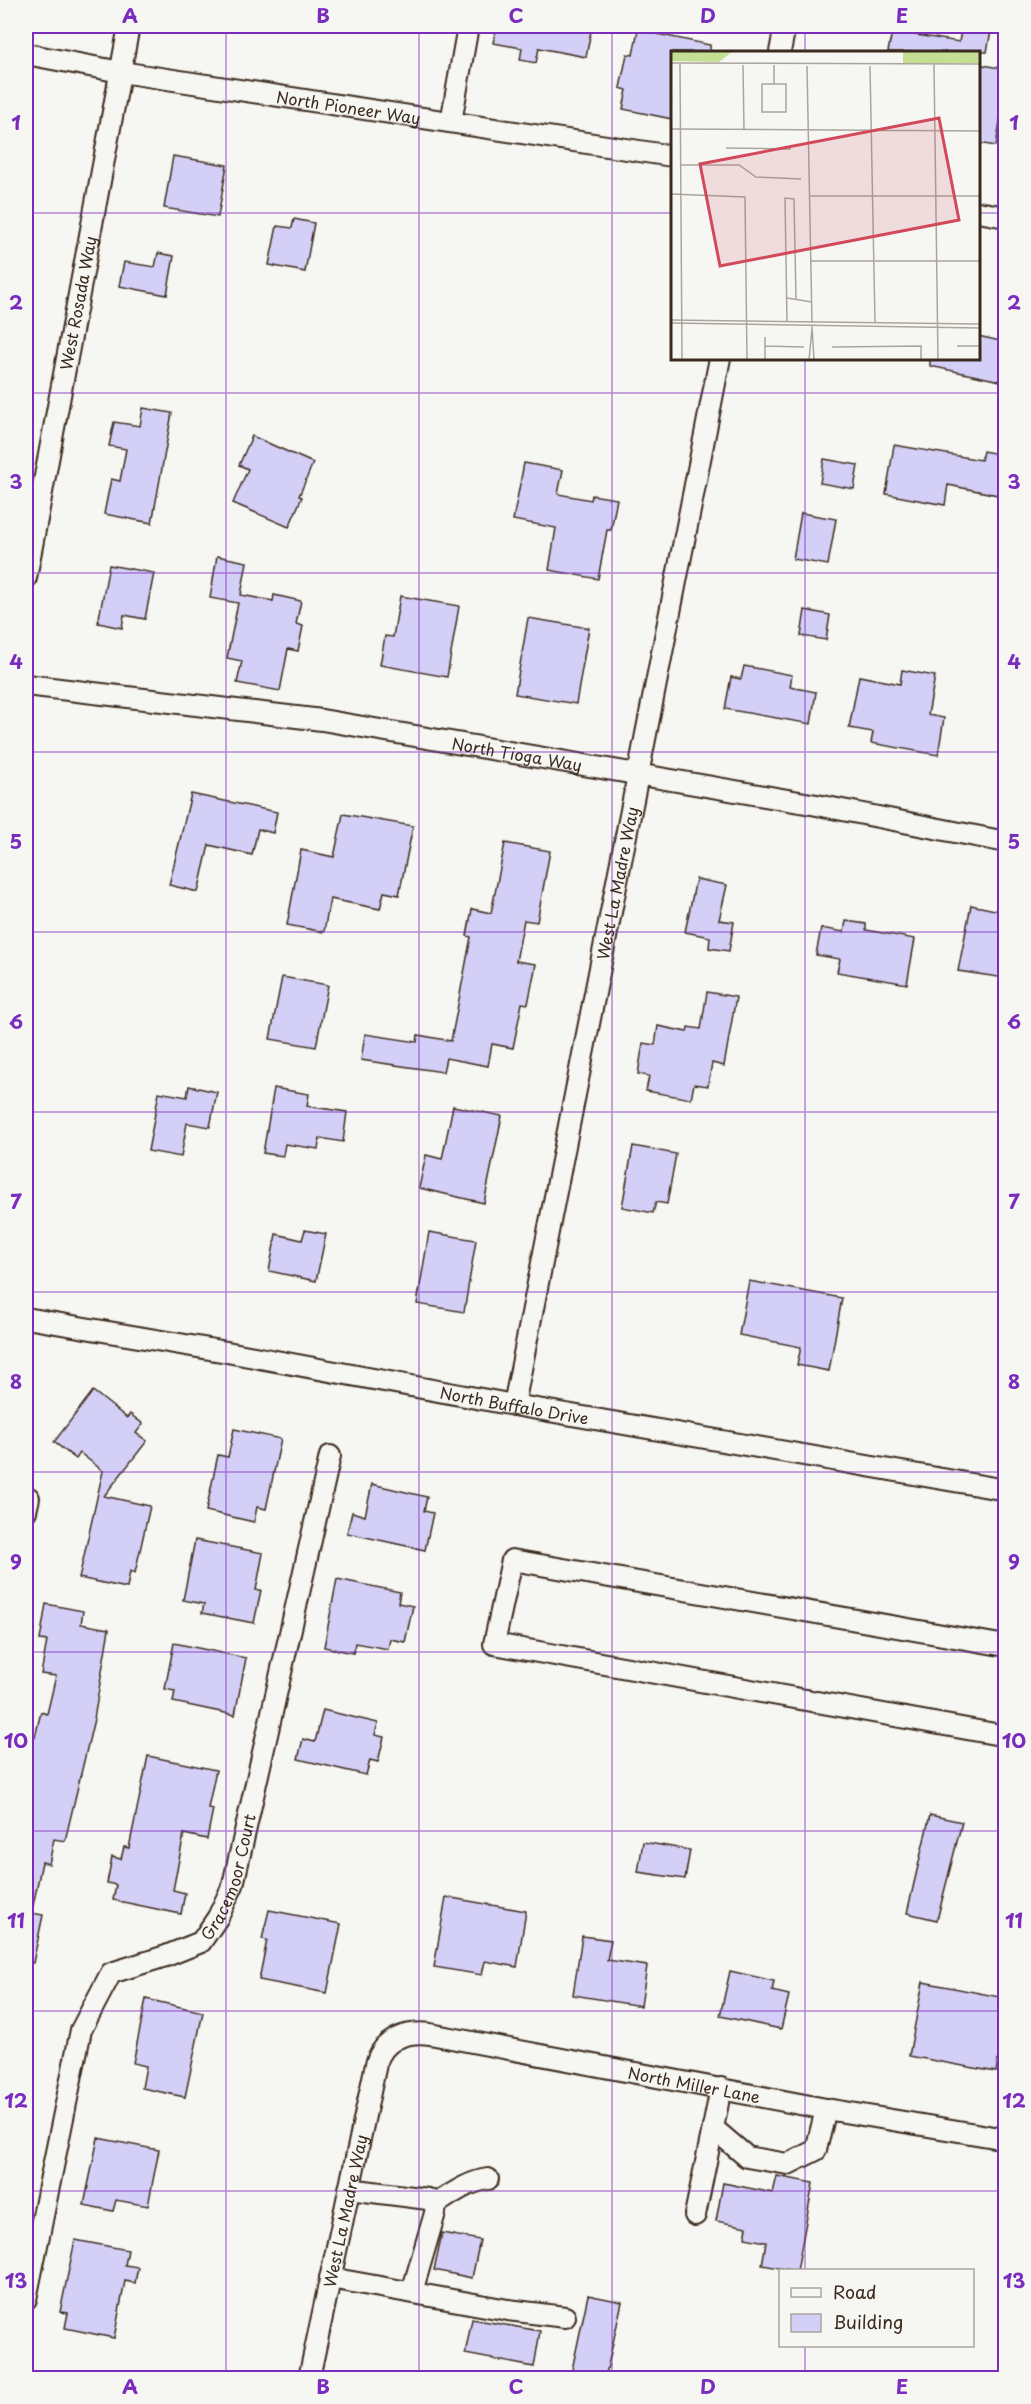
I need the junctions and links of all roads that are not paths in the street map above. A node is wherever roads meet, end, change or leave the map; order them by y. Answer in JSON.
{"nodes":[{"id":1,"x":129,"y":26,"type":"edge"},
{"id":2,"x":468,"y":26,"type":"edge"},
{"id":3,"x":785,"y":26,"type":"edge"},
{"id":4,"x":780,"y":51,"type":"edge"},
{"id":5,"x":26,"y":54,"type":"edge"},
{"id":6,"x":121,"y":72,"type":"junction"},
{"id":7,"x":451,"y":122,"type":"junction"},
{"id":8,"x":671,"y":156,"type":"edge"},
{"id":9,"x":980,"y":212,"type":"edge"},
{"id":10,"x":1005,"y":217,"type":"edge"},
{"id":11,"x":720,"y":360,"type":"edge"},
{"id":12,"x":26,"y":578,"type":"edge"},
{"id":13,"x":26,"y":685,"type":"edge"},
{"id":14,"x":639,"y":774,"type":"junction"},
{"id":15,"x":1005,"y":842,"type":"edge"},
{"id":16,"x":26,"y":1318,"type":"edge"},
{"id":17,"x":513,"y":1405,"type":"junction"},
{"id":18,"x":330,"y":1456,"type":"dead end"},
{"id":19,"x":1005,"y":1490,"type":"edge"},
{"id":20,"x":1005,"y":1646,"type":"edge"},
{"id":21,"x":1005,"y":1732,"type":"edge"},
{"id":22,"x":387,"y":2044,"type":"joint"},
{"id":23,"x":721,"y":2088,"type":"junction"},
{"id":24,"x":826,"y":2109,"type":"junction"},
{"id":25,"x":713,"y":2128,"type":"junction"},
{"id":26,"x":1005,"y":2139,"type":"edge"},
{"id":27,"x":488,"y":2179,"type":"dead end"},
{"id":28,"x":349,"y":2188,"type":"junction"},
{"id":29,"x":436,"y":2204,"type":"junction"},
{"id":30,"x":695,"y":2215,"type":"dead end"},
{"id":31,"x":330,"y":2278,"type":"junction"},
{"id":32,"x":412,"y":2292,"type":"junction"},
{"id":33,"x":26,"y":2299,"type":"edge"},
{"id":34,"x":565,"y":2317,"type":"dead end"},
{"id":35,"x":309,"y":2379,"type":"edge"}],
"edges":[{"from":1,"to":6,"type":"street","name":"West Rosada Way"},
{"from":2,"to":7,"type":"street"},
{"from":3,"to":4,"type":"street"},
{"from":5,"to":6,"type":"street","name":"North Pioneer Way"},
{"from":6,"to":7,"type":"street","name":"North Pioneer Way"},
{"from":6,"to":12,"type":"street","name":"West Rosada Way"},
{"from":7,"to":8,"type":"street","name":"North Pioneer Way"},
{"from":9,"to":10,"type":"street"},
{"from":11,"to":14,"type":"street","name":"West La Madre Way"},
{"from":13,"to":14,"type":"street","name":"North Tioga Way"},
{"from":14,"to":15,"type":"street","name":"North Tioga Way"},
{"from":14,"to":17,"type":"street","name":"West La Madre Way"},
{"from":16,"to":17,"type":"street","name":"North Buffalo Drive"},
{"from":17,"to":19,"type":"street","name":"North Buffalo Drive"},
{"from":18,"to":33,"type":"street","name":"Gracemoor Court"},
{"from":20,"to":21,"type":"street"},
{"from":22,"to":23,"type":"street","name":"North Miller Lane"},
{"from":22,"to":28,"type":"street","name":"West La Madre Way"},
{"from":23,"to":24,"type":"street","name":"North Miller Lane"},
{"from":23,"to":25,"type":"street"},
{"from":24,"to":25,"type":"street"},
{"from":24,"to":26,"type":"street","name":"North Miller Lane"},
{"from":25,"to":30,"type":"street"},
{"from":27,"to":29,"type":"street"},
{"from":28,"to":29,"type":"street"},
{"from":28,"to":31,"type":"street","name":"West La Madre Way"},
{"from":29,"to":32,"type":"street"},
{"from":31,"to":32,"type":"street"},
{"from":31,"to":35,"type":"street","name":"West La Madre Way"},
{"from":32,"to":34,"type":"street"}]}
